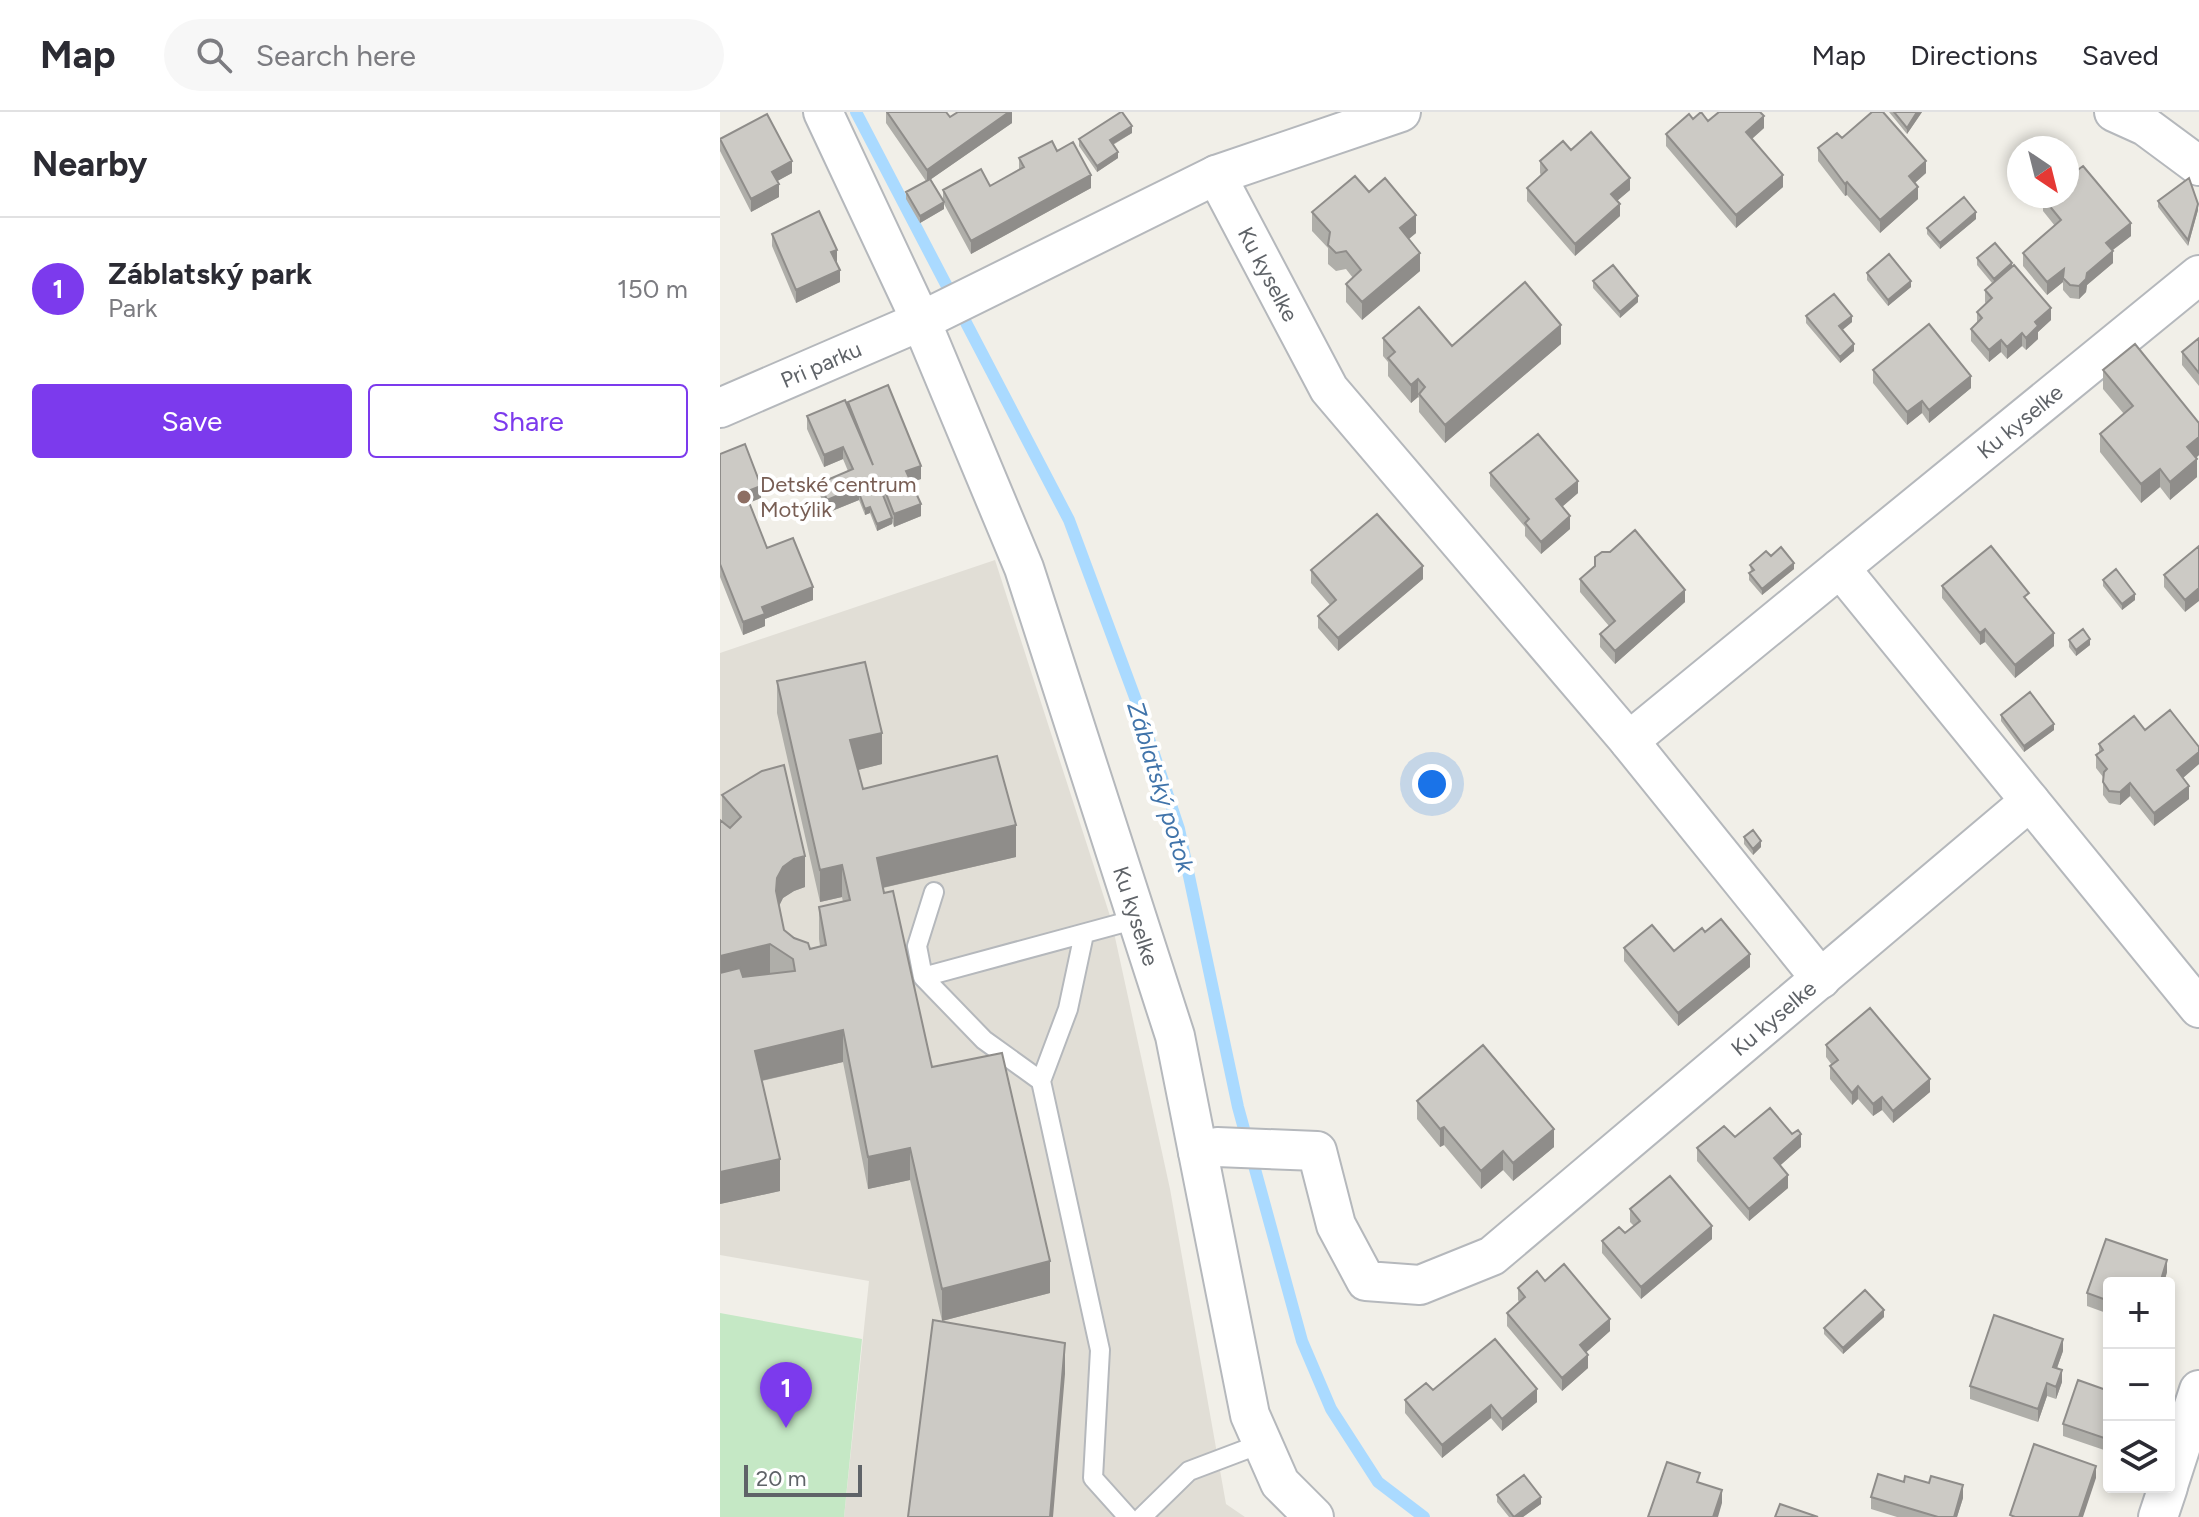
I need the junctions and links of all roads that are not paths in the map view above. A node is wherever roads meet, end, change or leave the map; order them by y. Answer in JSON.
{"nodes":[{"id":1,"x":823,"y":112,"type":"edge"},
{"id":2,"x":1401,"y":112,"type":"edge"},
{"id":3,"x":2114,"y":112,"type":"edge"},
{"id":4,"x":2199,"y":166,"type":"edge"},
{"id":5,"x":1216,"y":175,"type":"junction"},
{"id":6,"x":2199,"y":275,"type":"edge"},
{"id":7,"x":921,"y":321,"type":"junction"},
{"id":8,"x":720,"y":408,"type":"edge"},
{"id":9,"x":1840,"y":568,"type":"junction"},
{"id":10,"x":1629,"y":741,"type":"junction"},
{"id":11,"x":2030,"y":801,"type":"junction"},
{"id":12,"x":934,"y":892,"type":"edge"},
{"id":13,"x":1137,"y":919,"type":"junction"},
{"id":14,"x":1084,"y":934,"type":"junction"},
{"id":15,"x":923,"y":977,"type":"junction"},
{"id":16,"x":1821,"y":979,"type":"junction"},
{"id":17,"x":2199,"y":1008,"type":"edge"},
{"id":18,"x":1041,"y":1081,"type":"junction"},
{"id":19,"x":1207,"y":1150,"type":"junction"},
{"id":20,"x":2199,"y":1390,"type":"edge"},
{"id":21,"x":1263,"y":1443,"type":"junction"},
{"id":22,"x":2175,"y":1464,"type":"edge"},
{"id":23,"x":2166,"y":1493,"type":"edge"},
{"id":24,"x":1128,"y":1517,"type":"edge"},
{"id":25,"x":1142,"y":1517,"type":"edge"},
{"id":26,"x":1314,"y":1517,"type":"edge"},
{"id":27,"x":2158,"y":1517,"type":"edge"}],
"edges":[{"from":1,"to":7,"type":"street","name":"Ku kyselke"},
{"from":2,"to":5,"type":"street"},
{"from":3,"to":4,"type":"street"},
{"from":5,"to":7,"type":"street"},
{"from":5,"to":10,"type":"street","name":"Ku kyselke"},
{"from":6,"to":9,"type":"street","name":"Ku kyselke"},
{"from":7,"to":8,"type":"street","name":"Pri parku"},
{"from":7,"to":13,"type":"street","name":"Ku kyselke"},
{"from":9,"to":10,"type":"street","name":"Ku kyselke"},
{"from":9,"to":11,"type":"street"},
{"from":10,"to":16,"type":"street","name":"Ku kyselke"},
{"from":11,"to":16,"type":"street","name":"Ku kyselke"},
{"from":11,"to":17,"type":"street"},
{"from":12,"to":15,"type":"lane"},
{"from":13,"to":14,"type":"lane"},
{"from":13,"to":19,"type":"street","name":"Ku kyselke"},
{"from":14,"to":15,"type":"lane"},
{"from":14,"to":18,"type":"lane"},
{"from":15,"to":18,"type":"lane"},
{"from":16,"to":19,"type":"street","name":"Ku kyselke"},
{"from":18,"to":24,"type":"lane"},
{"from":19,"to":21,"type":"street","name":"Ku kyselke"},
{"from":20,"to":22,"type":"street"},
{"from":21,"to":25,"type":"lane"},
{"from":21,"to":26,"type":"street","name":"Ku kyselke"},
{"from":23,"to":27,"type":"street"}]}
